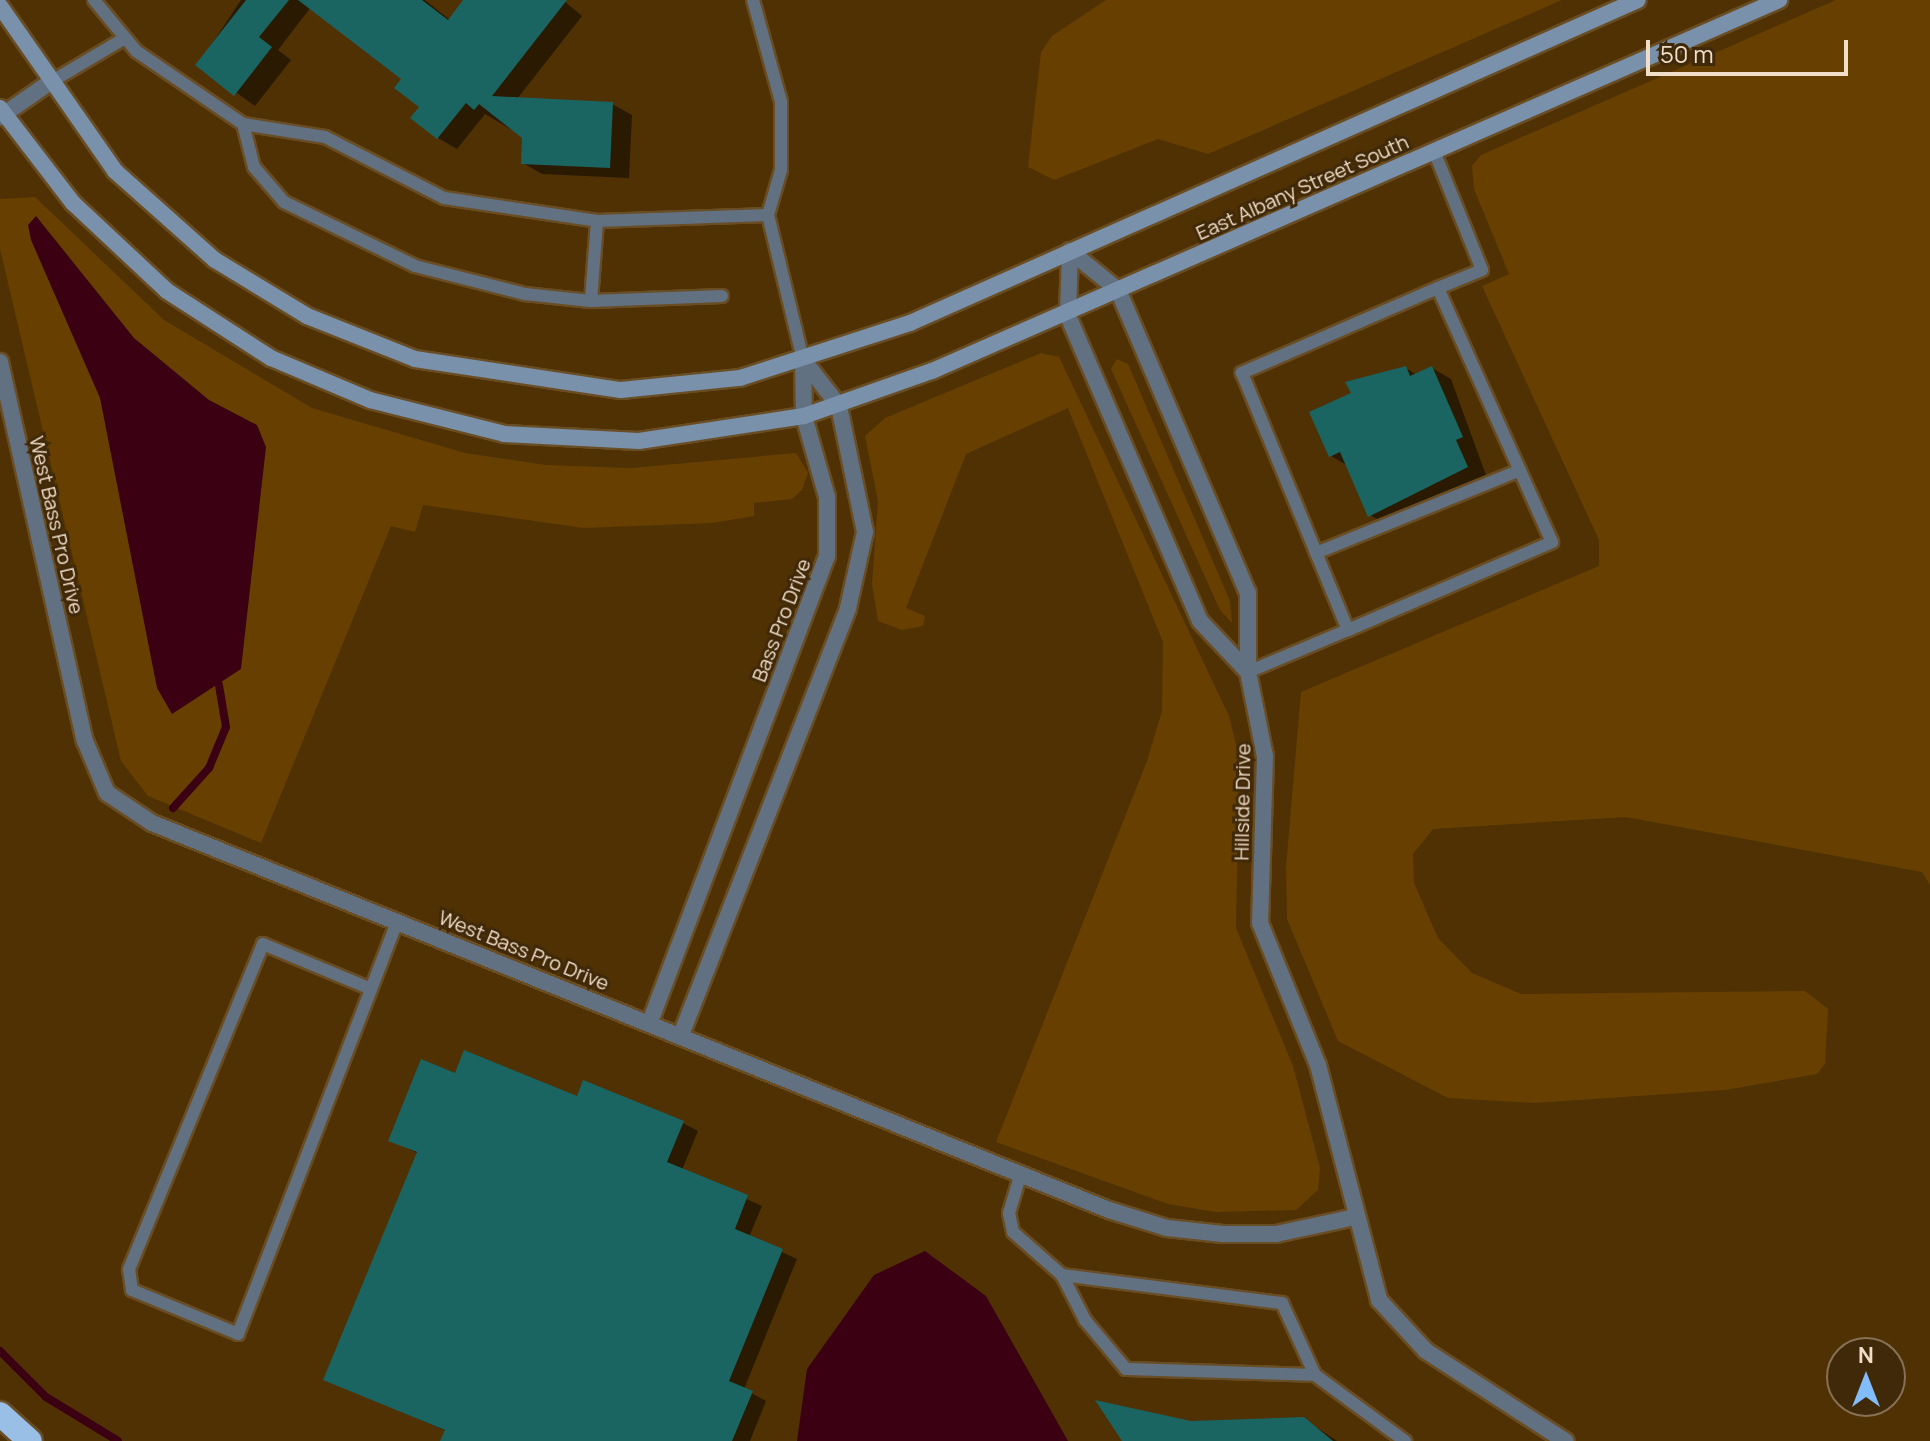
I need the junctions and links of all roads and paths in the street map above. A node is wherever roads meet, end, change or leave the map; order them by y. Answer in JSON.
{"nodes":[{"id":1,"x":94,"y":0,"type":"edge"},
{"id":2,"x":753,"y":0,"type":"edge"},
{"id":3,"x":1638,"y":0,"type":"edge"},
{"id":4,"x":1779,"y":0,"type":"edge"},
{"id":5,"x":0,"y":6,"type":"edge"},
{"id":6,"x":125,"y":38,"type":"junction"},
{"id":7,"x":49,"y":83,"type":"junction"},
{"id":8,"x":1,"y":113,"type":"edge"},
{"id":9,"x":243,"y":124,"type":"junction"},
{"id":10,"x":1434,"y":151,"type":"junction"},
{"id":11,"x":768,"y":215,"type":"junction"},
{"id":12,"x":597,"y":221,"type":"junction"},
{"id":13,"x":1070,"y":251,"type":"junction"},
{"id":14,"x":1438,"y":288,"type":"junction"},
{"id":15,"x":1118,"y":290,"type":"junction"},
{"id":16,"x":722,"y":296,"type":"dead end"},
{"id":17,"x":591,"y":301,"type":"junction"},
{"id":18,"x":1068,"y":316,"type":"junction"},
{"id":19,"x":803,"y":360,"type":"junction"},
{"id":20,"x":0,"y":362,"type":"edge"},
{"id":21,"x":839,"y":406,"type":"junction"},
{"id":22,"x":804,"y":416,"type":"junction"},
{"id":23,"x":1520,"y":470,"type":"junction"},
{"id":24,"x":1316,"y":553,"type":"junction"},
{"id":25,"x":1348,"y":630,"type":"junction"},
{"id":26,"x":1248,"y":672,"type":"junction"},
{"id":27,"x":397,"y":921,"type":"junction"},
{"id":28,"x":371,"y":989,"type":"junction"},
{"id":29,"x":650,"y":1022,"type":"junction"},
{"id":30,"x":681,"y":1035,"type":"junction"},
{"id":31,"x":1021,"y":1173,"type":"junction"},
{"id":32,"x":1355,"y":1217,"type":"junction"},
{"id":33,"x":1062,"y":1275,"type":"junction"},
{"id":34,"x":1315,"y":1375,"type":"junction"},
{"id":35,"x":0,"y":1414,"type":"edge"},
{"id":36,"x":30,"y":1441,"type":"edge"},
{"id":37,"x":1405,"y":1441,"type":"edge"},
{"id":38,"x":1565,"y":1441,"type":"edge"}],
"edges":[{"from":1,"to":6,"type":"lane"},
{"from":2,"to":11,"type":"lane"},
{"from":3,"to":13,"type":"main road","name":"East Albany Street South"},
{"from":4,"to":10,"type":"main road","name":"East Albany Street South"},
{"from":5,"to":7,"type":"main road","name":"East Albany Street South"},
{"from":6,"to":7,"type":"lane"},
{"from":6,"to":9,"type":"lane"},
{"from":7,"to":8,"type":"street"},
{"from":7,"to":19,"type":"main road","name":"East Albany Street South"},
{"from":8,"to":22,"type":"main road","name":"East Albany Street South"},
{"from":9,"to":12,"type":"lane"},
{"from":9,"to":17,"type":"lane"},
{"from":10,"to":14,"type":"lane"},
{"from":10,"to":15,"type":"main road","name":"East Albany Street South"},
{"from":11,"to":12,"type":"lane"},
{"from":11,"to":19,"type":"lane"},
{"from":12,"to":17,"type":"lane"},
{"from":13,"to":15,"type":"street"},
{"from":13,"to":18,"type":"street"},
{"from":13,"to":19,"type":"main road","name":"East Albany Street South"},
{"from":14,"to":23,"type":"lane"},
{"from":14,"to":24,"type":"lane"},
{"from":15,"to":18,"type":"main road","name":"East Albany Street South"},
{"from":15,"to":26,"type":"street","name":"Hillside Drive"},
{"from":16,"to":17,"type":"lane"},
{"from":18,"to":21,"type":"main road","name":"East Albany Street South"},
{"from":18,"to":26,"type":"street"},
{"from":19,"to":21,"type":"street"},
{"from":19,"to":22,"type":"street","name":"Bass Pro Drive"},
{"from":20,"to":27,"type":"street","name":"West Bass Pro Drive"},
{"from":21,"to":22,"type":"main road","name":"East Albany Street South"},
{"from":21,"to":30,"type":"street"},
{"from":22,"to":29,"type":"street","name":"Bass Pro Drive"},
{"from":23,"to":24,"type":"lane"},
{"from":23,"to":25,"type":"lane"},
{"from":24,"to":25,"type":"lane"},
{"from":25,"to":26,"type":"lane"},
{"from":26,"to":32,"type":"street","name":"Hillside Drive"},
{"from":27,"to":28,"type":"lane"},
{"from":27,"to":29,"type":"street","name":"West Bass Pro Drive"},
{"from":28,"to":28,"type":"lane"},
{"from":29,"to":30,"type":"street","name":"West Bass Pro Drive"},
{"from":30,"to":31,"type":"street","name":"West Bass Pro Drive"},
{"from":31,"to":32,"type":"street","name":"West Bass Pro Drive"},
{"from":31,"to":33,"type":"lane"},
{"from":32,"to":38,"type":"street","name":"Hillside Drive"},
{"from":33,"to":34,"type":"lane"},
{"from":33,"to":34,"type":"lane"},
{"from":34,"to":37,"type":"lane"},
{"from":35,"to":36,"type":"highway"}]}
